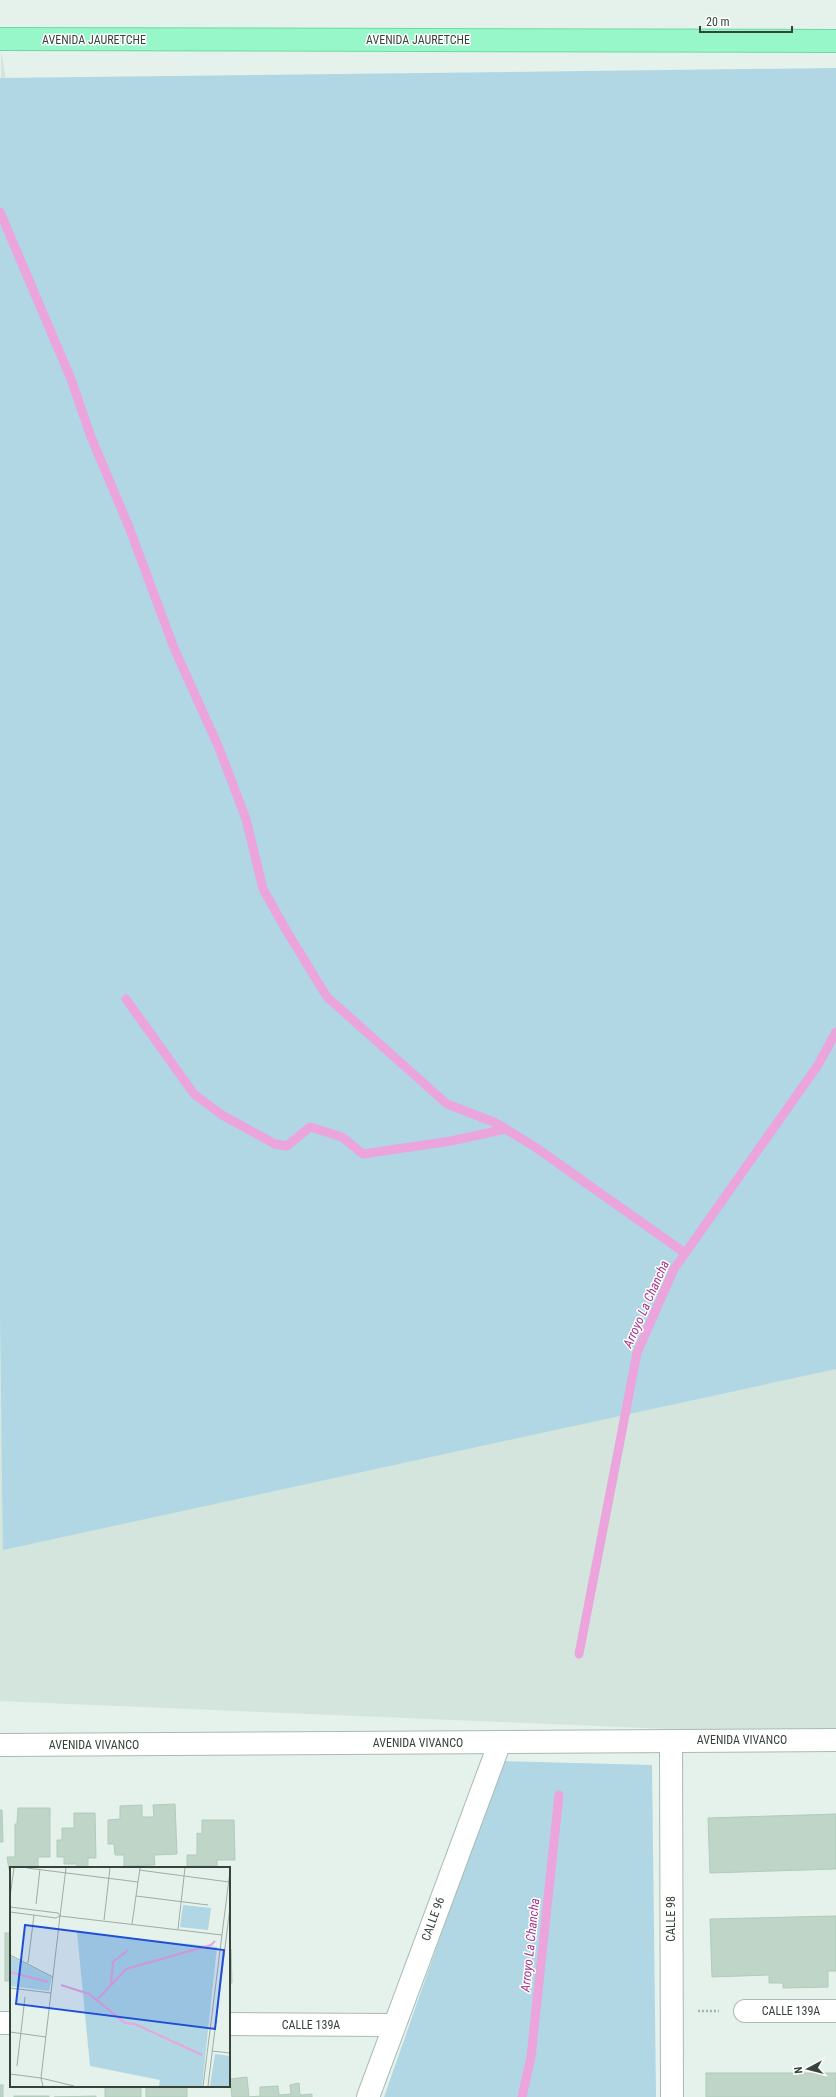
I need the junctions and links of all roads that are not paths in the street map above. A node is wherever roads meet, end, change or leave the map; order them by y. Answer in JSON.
{"nodes":[{"id":1,"x":0,"y":39,"type":"edge"},
{"id":2,"x":836,"y":41,"type":"edge"},
{"id":3,"x":836,"y":1740,"type":"edge"},
{"id":4,"x":671,"y":1741,"type":"junction"},
{"id":5,"x":500,"y":1742,"type":"junction"},
{"id":6,"x":0,"y":1746,"type":"edge"},
{"id":7,"x":745,"y":2011,"type":"road end"},
{"id":8,"x":836,"y":2011,"type":"edge"},
{"id":9,"x":230,"y":2024,"type":"edge"},
{"id":10,"x":394,"y":2025,"type":"junction"},
{"id":11,"x":368,"y":2097,"type":"edge"},
{"id":12,"x":672,"y":2097,"type":"edge"}],
"edges":[{"from":1,"to":2,"type":"main road","name":"AVENIDA JAURETCHE"},
{"from":3,"to":4,"type":"street","name":"AVENIDA VIVANCO"},
{"from":4,"to":5,"type":"street","name":"AVENIDA VIVANCO"},
{"from":4,"to":12,"type":"street","name":"CALLE 98"},
{"from":5,"to":6,"type":"street","name":"AVENIDA VIVANCO"},
{"from":5,"to":10,"type":"street","name":"CALLE 96"},
{"from":7,"to":8,"type":"street","name":"CALLE 139A"},
{"from":9,"to":10,"type":"street","name":"CALLE 139A"},
{"from":10,"to":11,"type":"street","name":"CALLE 96"}]}
